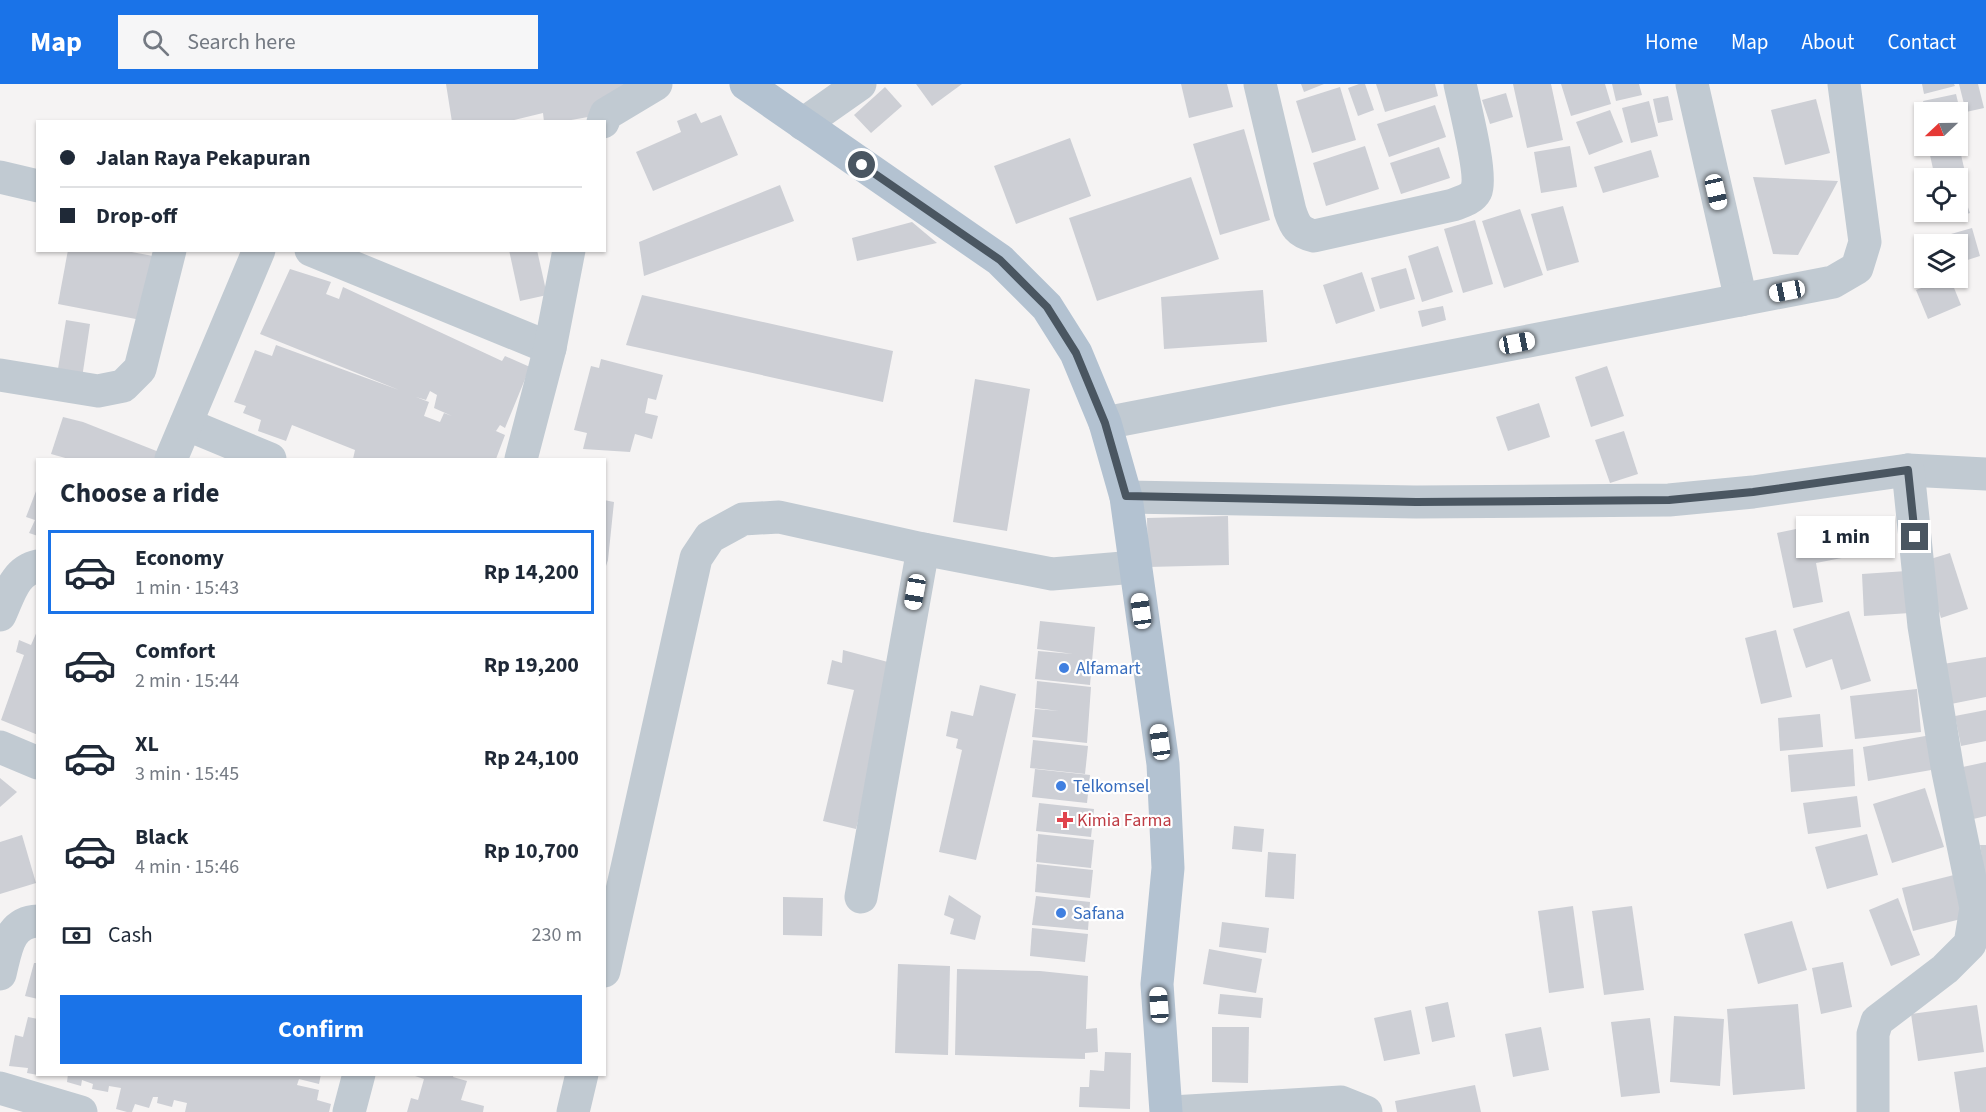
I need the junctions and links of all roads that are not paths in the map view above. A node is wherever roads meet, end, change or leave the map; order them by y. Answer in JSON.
{"nodes":[{"id":1,"x":656,"y":84,"type":"edge"},
{"id":2,"x":746,"y":84,"type":"edge"},
{"id":3,"x":860,"y":84,"type":"edge"},
{"id":4,"x":1260,"y":84,"type":"edge"},
{"id":5,"x":1460,"y":84,"type":"edge"},
{"id":6,"x":1692,"y":84,"type":"edge"},
{"id":7,"x":1844,"y":84,"type":"edge"},
{"id":8,"x":604,"y":120,"type":"edge"},
{"id":9,"x":803,"y":124,"type":"junction"},
{"id":10,"x":0,"y":177,"type":"edge"},
{"id":11,"x":36,"y":186,"type":"edge"},
{"id":12,"x":170,"y":252,"type":"edge"},
{"id":13,"x":258,"y":252,"type":"edge"},
{"id":14,"x":316,"y":252,"type":"edge"},
{"id":15,"x":570,"y":252,"type":"edge"},
{"id":16,"x":1741,"y":300,"type":"junction"},
{"id":17,"x":550,"y":348,"type":"junction"},
{"id":18,"x":0,"y":375,"type":"edge"},
{"id":19,"x":1105,"y":423,"type":"junction"},
{"id":20,"x":186,"y":424,"type":"junction"},
{"id":21,"x":171,"y":458,"type":"edge"},
{"id":22,"x":268,"y":458,"type":"edge"},
{"id":23,"x":521,"y":458,"type":"edge"},
{"id":24,"x":1908,"y":470,"type":"junction"},
{"id":25,"x":1986,"y":474,"type":"edge"},
{"id":26,"x":1126,"y":496,"type":"junction"},
{"id":27,"x":923,"y":549,"type":"junction"},
{"id":28,"x":36,"y":567,"type":"edge"},
{"id":29,"x":1135,"y":567,"type":"junction"},
{"id":30,"x":0,"y":615,"type":"edge"},
{"id":31,"x":0,"y":747,"type":"edge"},
{"id":32,"x":36,"y":762,"type":"edge"},
{"id":33,"x":861,"y":897,"type":"dead end"},
{"id":34,"x":36,"y":921,"type":"edge"},
{"id":35,"x":606,"y":961,"type":"edge"},
{"id":36,"x":0,"y":974,"type":"edge"},
{"id":37,"x":358,"y":1076,"type":"edge"},
{"id":38,"x":582,"y":1076,"type":"edge"},
{"id":39,"x":0,"y":1088,"type":"edge"},
{"id":40,"x":81,"y":1112,"type":"edge"},
{"id":41,"x":349,"y":1112,"type":"edge"},
{"id":42,"x":573,"y":1112,"type":"edge"},
{"id":43,"x":1166,"y":1112,"type":"edge"},
{"id":44,"x":1172,"y":1112,"type":"edge"},
{"id":45,"x":1366,"y":1112,"type":"edge"},
{"id":46,"x":1873,"y":1112,"type":"edge"}],
"edges":[{"from":1,"to":8,"type":"street"},
{"from":2,"to":9,"type":"main road"},
{"from":3,"to":9,"type":"street"},
{"from":4,"to":5,"type":"street"},
{"from":6,"to":16,"type":"street"},
{"from":7,"to":16,"type":"street"},
{"from":9,"to":19,"type":"main road"},
{"from":10,"to":11,"type":"street"},
{"from":12,"to":18,"type":"street"},
{"from":13,"to":20,"type":"street"},
{"from":14,"to":17,"type":"street"},
{"from":15,"to":17,"type":"street"},
{"from":16,"to":19,"type":"street"},
{"from":17,"to":23,"type":"street"},
{"from":19,"to":26,"type":"main road"},
{"from":20,"to":21,"type":"street"},
{"from":20,"to":22,"type":"street"},
{"from":24,"to":25,"type":"street"},
{"from":24,"to":26,"type":"street"},
{"from":24,"to":46,"type":"street"},
{"from":26,"to":29,"type":"main road"},
{"from":27,"to":29,"type":"street"},
{"from":27,"to":33,"type":"street"},
{"from":27,"to":35,"type":"street"},
{"from":28,"to":30,"type":"street"},
{"from":29,"to":43,"type":"main road"},
{"from":31,"to":32,"type":"street"},
{"from":34,"to":36,"type":"street"},
{"from":37,"to":41,"type":"street"},
{"from":38,"to":42,"type":"street"},
{"from":39,"to":40,"type":"street"},
{"from":44,"to":45,"type":"street"}]}
